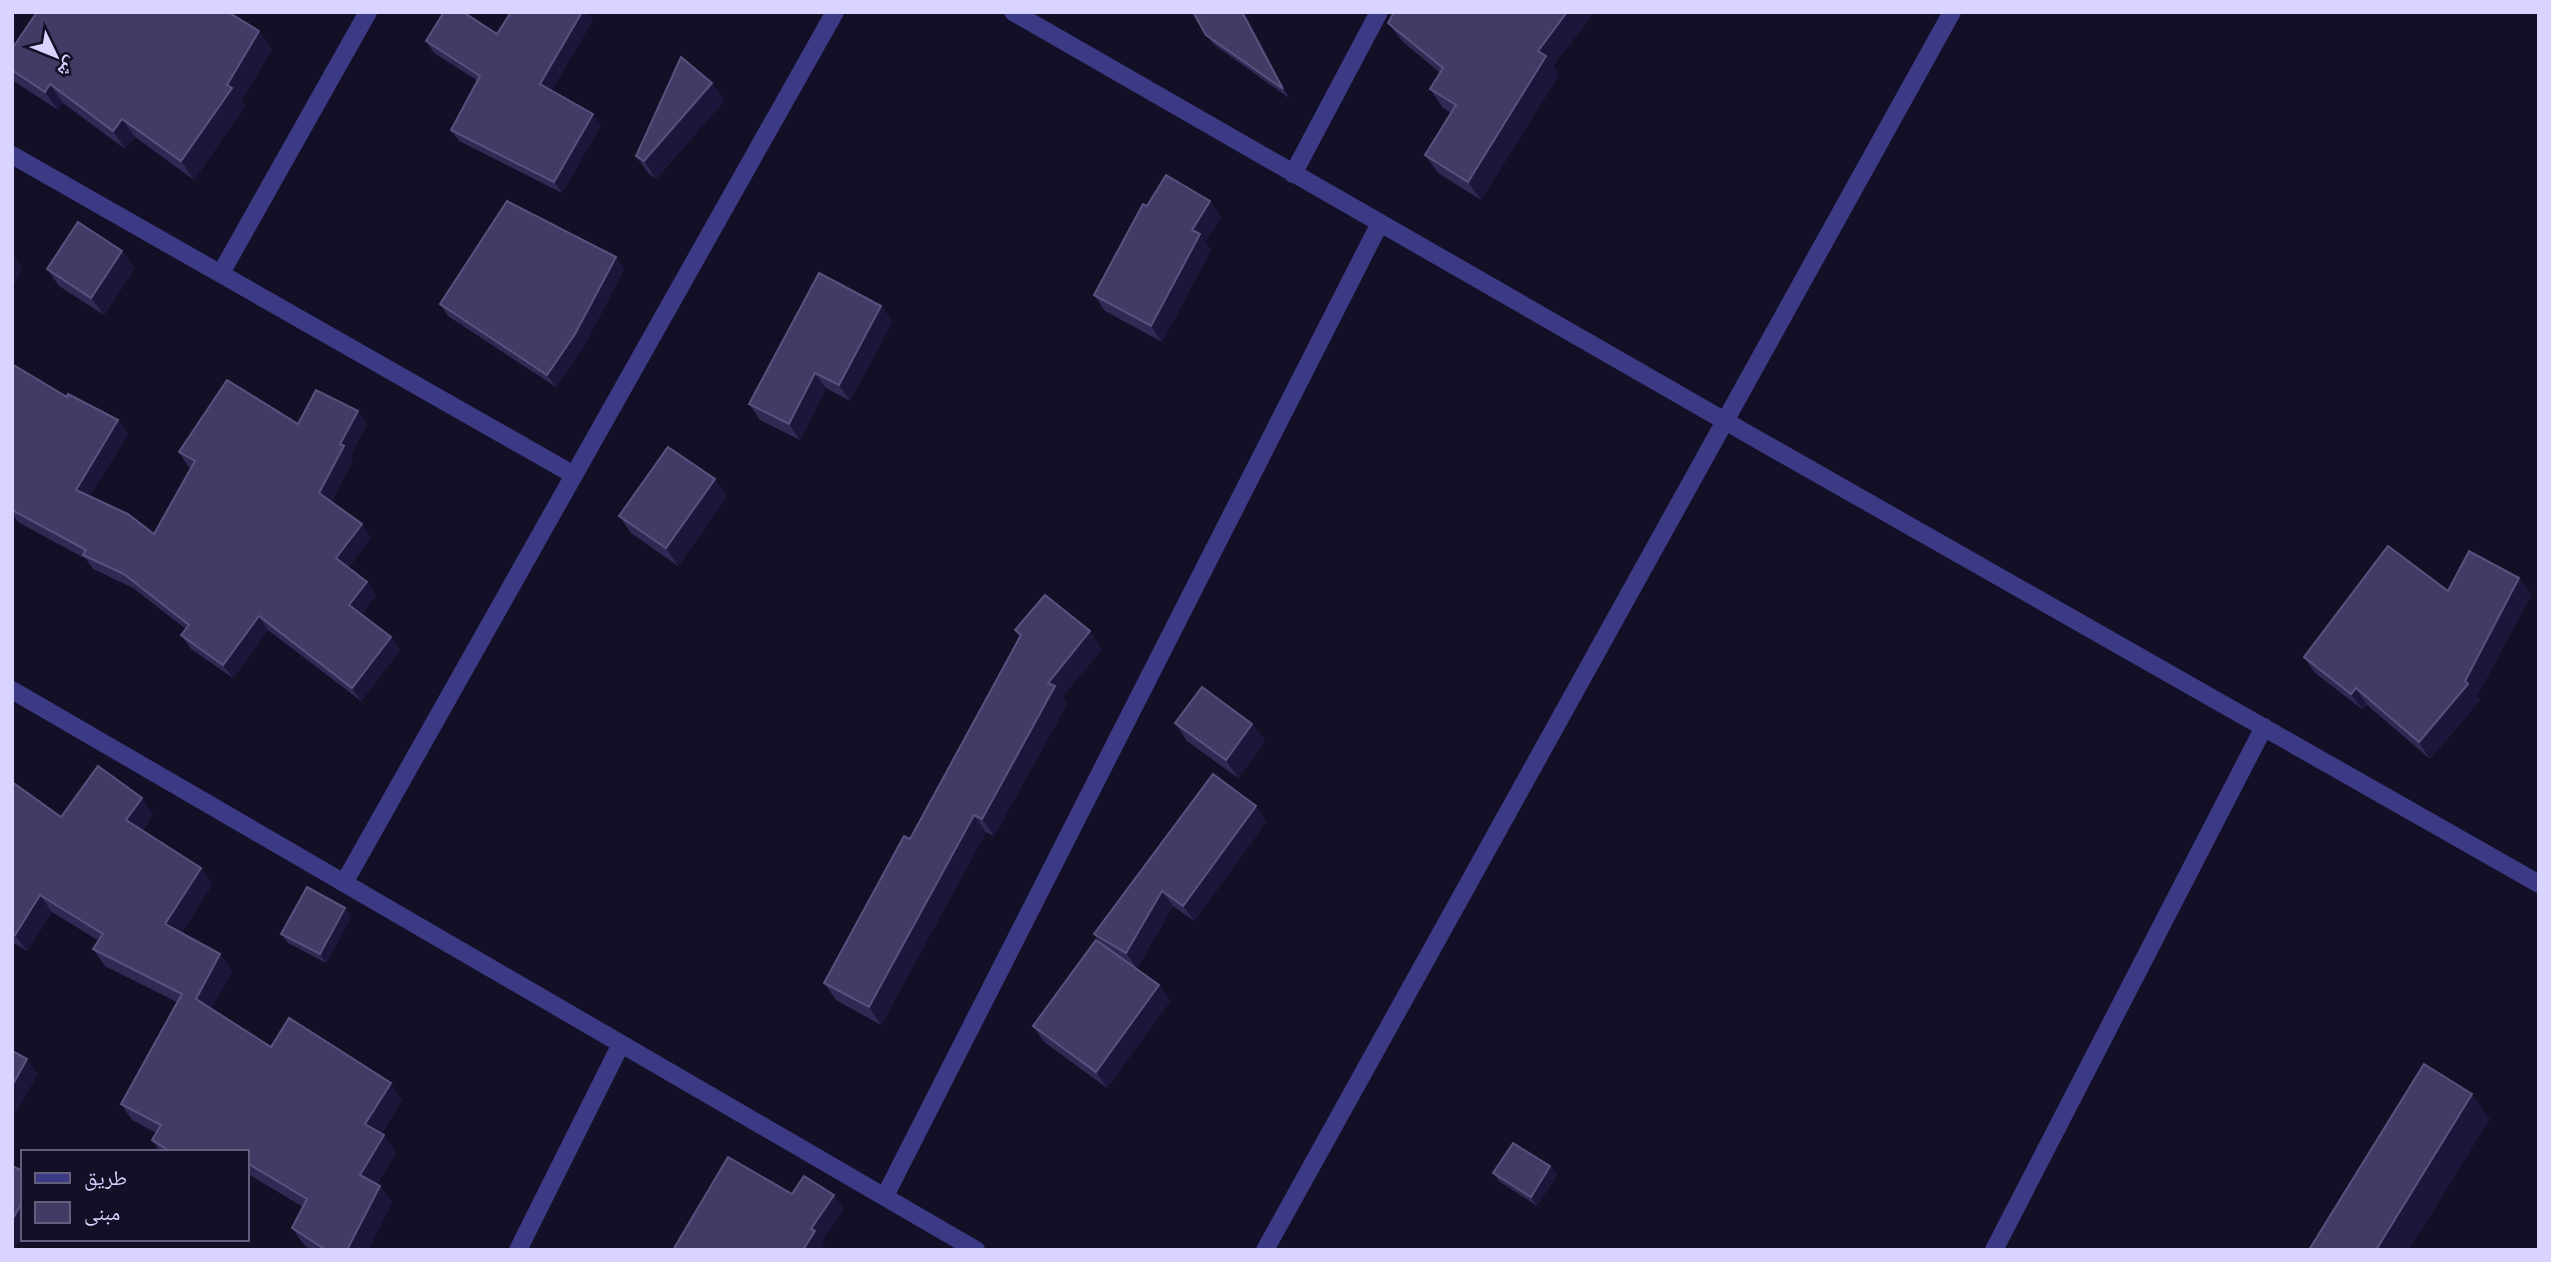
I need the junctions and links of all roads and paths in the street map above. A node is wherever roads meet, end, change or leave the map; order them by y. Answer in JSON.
{"nodes":[{"id":1,"x":368,"y":12,"type":"edge"},
{"id":2,"x":835,"y":12,"type":"edge"},
{"id":3,"x":1013,"y":12,"type":"edge"},
{"id":4,"x":1379,"y":12,"type":"edge"},
{"id":5,"x":1952,"y":12,"type":"edge"},
{"id":6,"x":12,"y":155,"type":"edge"},
{"id":7,"x":1293,"y":174,"type":"junction"},
{"id":8,"x":1380,"y":223,"type":"junction"},
{"id":9,"x":221,"y":273,"type":"junction"},
{"id":10,"x":1725,"y":421,"type":"junction"},
{"id":11,"x":574,"y":475,"type":"junction"},
{"id":12,"x":12,"y":690,"type":"edge"},
{"id":13,"x":2264,"y":727,"type":"junction"},
{"id":14,"x":344,"y":883,"type":"junction"},
{"id":15,"x":2539,"y":884,"type":"edge"},
{"id":16,"x":621,"y":1044,"type":"junction"},
{"id":17,"x":884,"y":1196,"type":"junction"},
{"id":18,"x":518,"y":1250,"type":"edge"},
{"id":19,"x":976,"y":1250,"type":"edge"},
{"id":20,"x":1265,"y":1250,"type":"edge"},
{"id":21,"x":1994,"y":1250,"type":"edge"}],
"edges":[{"from":1,"to":9,"type":"street"},
{"from":2,"to":11,"type":"street"},
{"from":3,"to":7,"type":"street"},
{"from":4,"to":7,"type":"street"},
{"from":5,"to":10,"type":"street"},
{"from":6,"to":9,"type":"street"},
{"from":7,"to":8,"type":"street"},
{"from":8,"to":10,"type":"street"},
{"from":8,"to":17,"type":"street"},
{"from":9,"to":11,"type":"street"},
{"from":10,"to":13,"type":"street"},
{"from":10,"to":20,"type":"street"},
{"from":11,"to":14,"type":"street"},
{"from":12,"to":14,"type":"street"},
{"from":13,"to":15,"type":"street"},
{"from":13,"to":21,"type":"street"},
{"from":14,"to":16,"type":"street"},
{"from":16,"to":17,"type":"street"},
{"from":16,"to":18,"type":"street"},
{"from":17,"to":19,"type":"street"}]}
